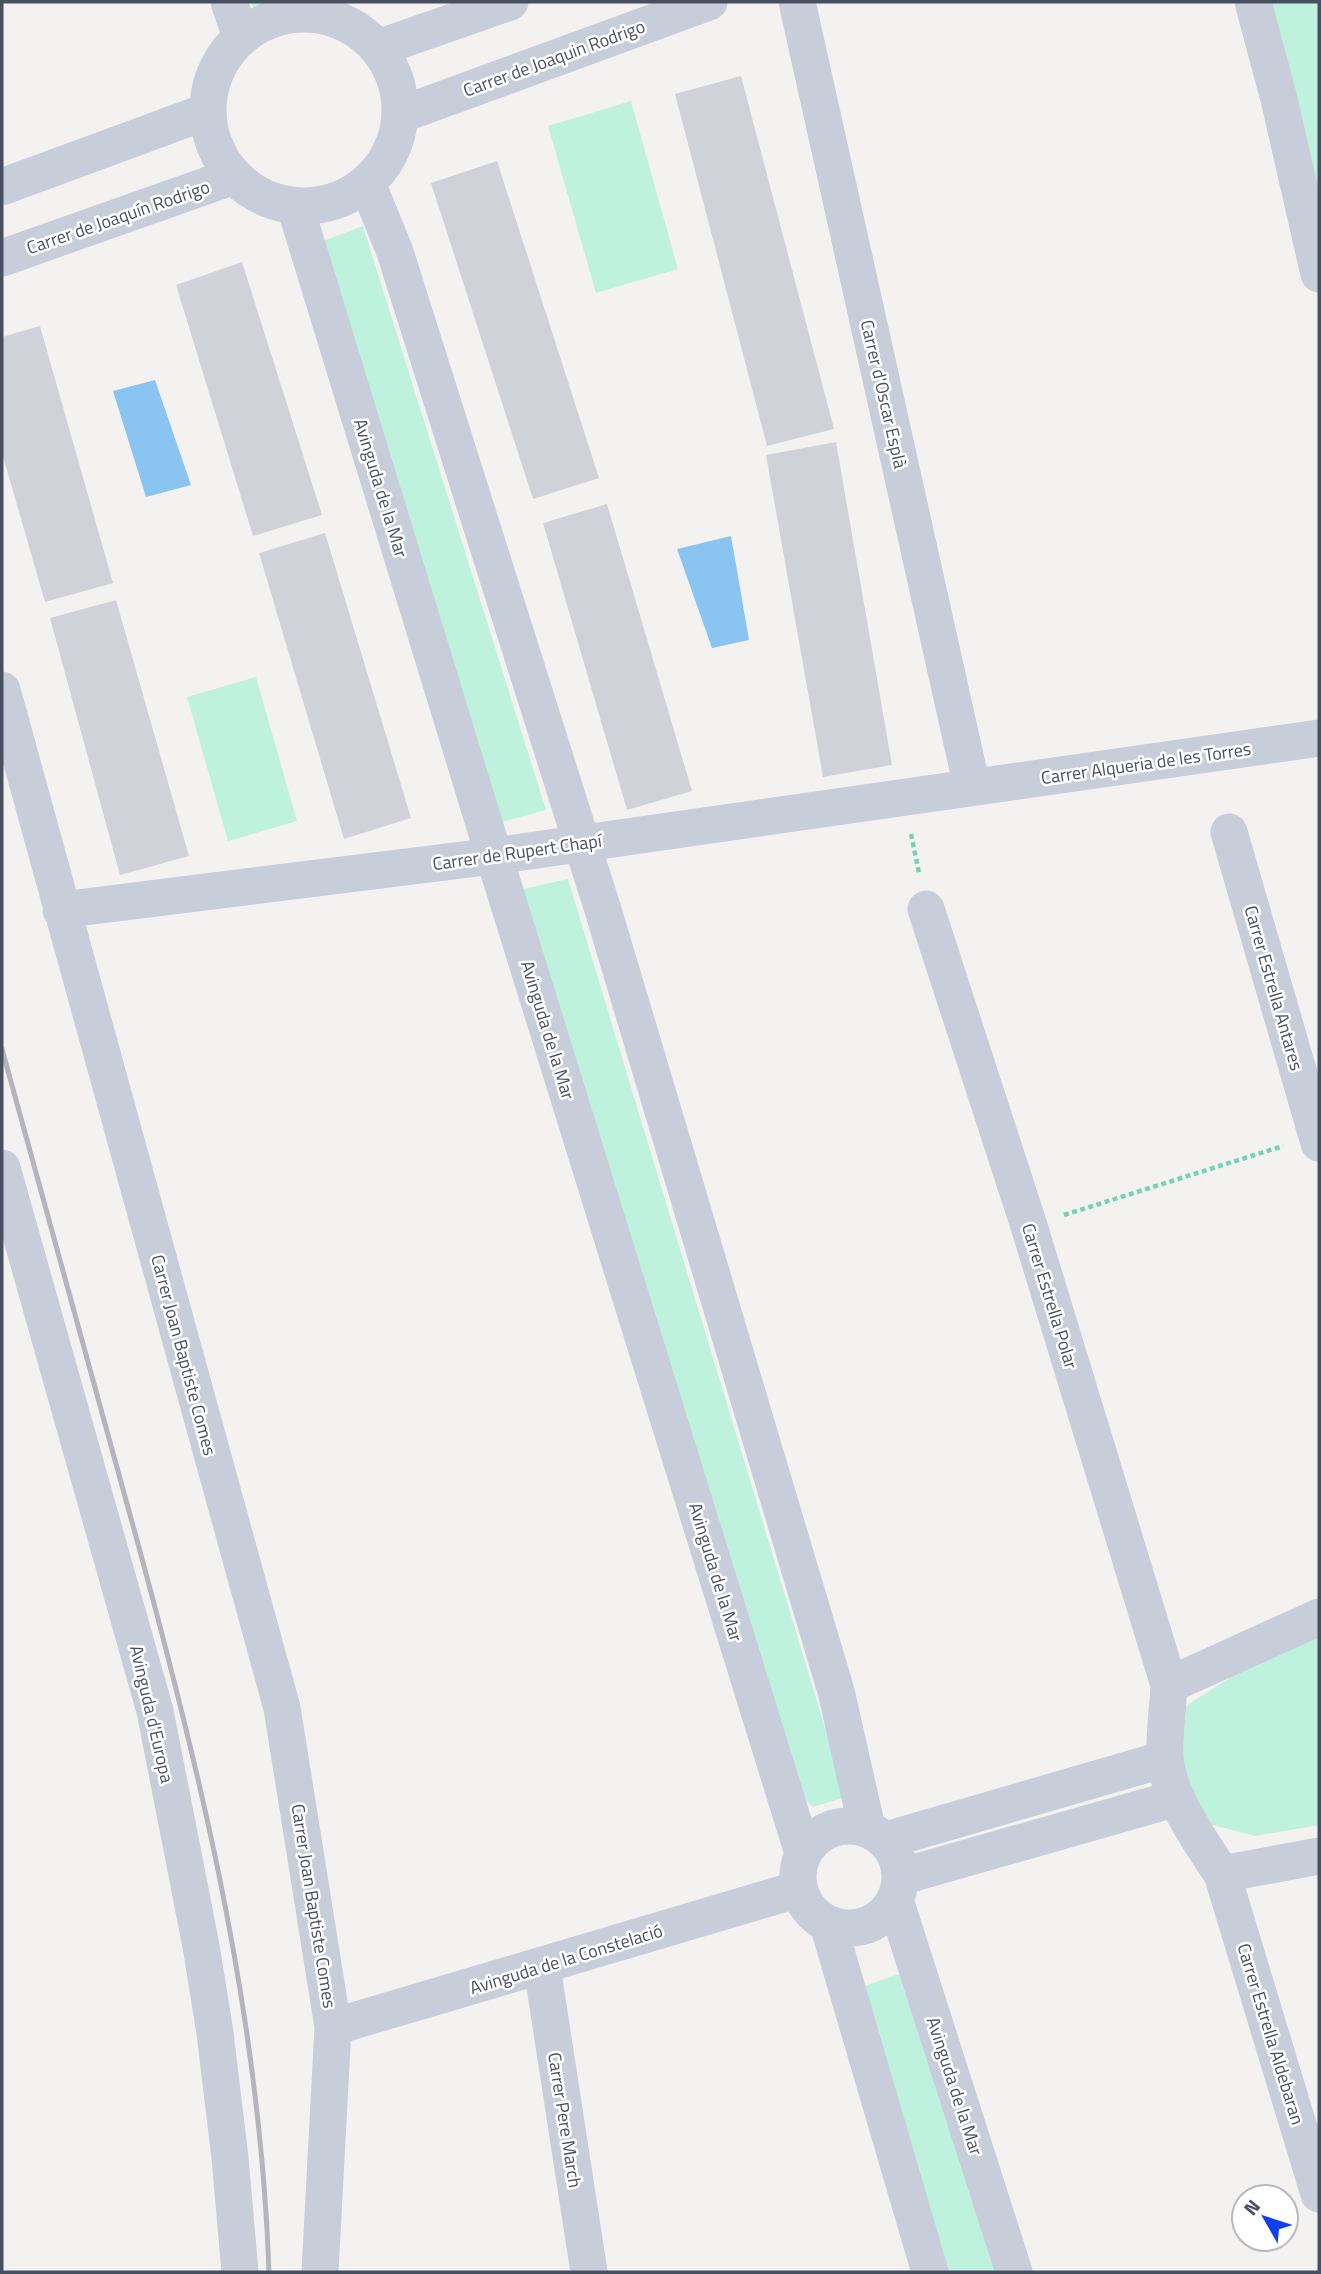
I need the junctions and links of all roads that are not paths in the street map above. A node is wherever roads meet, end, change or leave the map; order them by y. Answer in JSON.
{"nodes":[{"id":1,"x":229,"y":2,"type":"edge"},
{"id":2,"x":510,"y":2,"type":"edge"},
{"id":3,"x":709,"y":2,"type":"edge"},
{"id":4,"x":797,"y":2,"type":"edge"},
{"id":5,"x":1253,"y":2,"type":"edge"},
{"id":6,"x":319,"y":8,"type":"edge"},
{"id":7,"x":241,"y":37,"type":"junction"},
{"id":8,"x":378,"y":48,"type":"junction"},
{"id":9,"x":208,"y":111,"type":"junction"},
{"id":10,"x":400,"y":115,"type":"junction"},
{"id":11,"x":234,"y":176,"type":"junction"},
{"id":12,"x":367,"y":183,"type":"junction"},
{"id":13,"x":2,"y":187,"type":"edge"},
{"id":14,"x":295,"y":206,"type":"junction"},
{"id":15,"x":2,"y":258,"type":"edge"},
{"id":16,"x":1319,"y":274,"type":"edge"},
{"id":17,"x":2,"y":690,"type":"edge"},
{"id":18,"x":1319,"y":738,"type":"edge"},
{"id":19,"x":972,"y":787,"type":"junction"},
{"id":20,"x":1229,"y":832,"type":"dead end"},
{"id":21,"x":582,"y":843,"type":"junction"},
{"id":22,"x":494,"y":856,"type":"junction"},
{"id":23,"x":926,"y":909,"type":"road end"},
{"id":24,"x":61,"y":910,"type":"junction"},
{"id":25,"x":1318,"y":1139,"type":"edge"},
{"id":26,"x":2,"y":1168,"type":"edge"},
{"id":27,"x":1319,"y":1617,"type":"edge"},
{"id":28,"x":1169,"y":1685,"type":"junction"},
{"id":29,"x":1165,"y":1759,"type":"junction"},
{"id":30,"x":1177,"y":1798,"type":"junction"},
{"id":31,"x":877,"y":1834,"type":"junction"},
{"id":32,"x":1319,"y":1856,"type":"edge"},
{"id":33,"x":801,"y":1871,"type":"junction"},
{"id":34,"x":1222,"y":1874,"type":"junction"},
{"id":35,"x":898,"y":1888,"type":"junction"},
{"id":36,"x":828,"y":1924,"type":"junction"},
{"id":37,"x":542,"y":1967,"type":"junction"},
{"id":38,"x":333,"y":2027,"type":"junction"},
{"id":39,"x":1319,"y":2194,"type":"edge"},
{"id":40,"x":240,"y":2272,"type":"edge"},
{"id":41,"x":320,"y":2272,"type":"edge"},
{"id":42,"x":589,"y":2272,"type":"edge"},
{"id":43,"x":930,"y":2272,"type":"edge"},
{"id":44,"x":1014,"y":2272,"type":"edge"}],
"edges":[{"from":1,"to":7,"type":"street"},
{"from":2,"to":8,"type":"street"},
{"from":3,"to":10,"type":"street","name":"Carrer de Joaquin Rodrigo"},
{"from":4,"to":19,"type":"street","name":"Carrer d'Oscar Esplà"},
{"from":5,"to":16,"type":"street"},
{"from":6,"to":7,"type":"street"},
{"from":6,"to":8,"type":"street"},
{"from":7,"to":9,"type":"street"},
{"from":8,"to":10,"type":"street"},
{"from":9,"to":11,"type":"street"},
{"from":9,"to":13,"type":"street"},
{"from":10,"to":12,"type":"street"},
{"from":11,"to":14,"type":"street"},
{"from":11,"to":15,"type":"street","name":"Carrer de Joaquín Rodrigo"},
{"from":12,"to":14,"type":"street"},
{"from":12,"to":21,"type":"street"},
{"from":14,"to":22,"type":"street","name":"Avinguda de la Mar"},
{"from":17,"to":24,"type":"street","name":"Carrer Joan Baptiste Comes"},
{"from":18,"to":19,"type":"street","name":"Carrer Alqueria de les Torres"},
{"from":19,"to":21,"type":"street","name":"Carrer de Rupert Chapí"},
{"from":20,"to":25,"type":"street","name":"Carrer Estrella Antares"},
{"from":21,"to":22,"type":"street","name":"Carrer de Rupert Chapí"},
{"from":21,"to":31,"type":"street"},
{"from":22,"to":24,"type":"street","name":"Carrer de Rupert Chapí"},
{"from":22,"to":33,"type":"street","name":"Avinguda de la Mar"},
{"from":23,"to":28,"type":"street","name":"Carrer Estrella Polar"},
{"from":24,"to":38,"type":"street","name":"Carrer Joan Baptiste Comes"},
{"from":26,"to":40,"type":"street","name":"Avinguda d'Europa"},
{"from":27,"to":28,"type":"street"},
{"from":28,"to":29,"type":"street","name":"Carrer Estrella Polar"},
{"from":29,"to":30,"type":"street","name":"Carrer Estrella Polar"},
{"from":29,"to":31,"type":"street"},
{"from":30,"to":34,"type":"street","name":"Carrer Estrella Polar"},
{"from":30,"to":35,"type":"street"},
{"from":31,"to":33,"type":"street"},
{"from":31,"to":35,"type":"street"},
{"from":32,"to":34,"type":"street"},
{"from":33,"to":36,"type":"street"},
{"from":33,"to":37,"type":"street","name":"Avinguda de la Constelació"},
{"from":34,"to":39,"type":"street","name":"Carrer Estrella Aldebaran"},
{"from":35,"to":36,"type":"street"},
{"from":35,"to":44,"type":"street","name":"Avinguda de la Mar"},
{"from":36,"to":43,"type":"street"},
{"from":37,"to":38,"type":"street","name":"Avinguda de la Constelació"},
{"from":37,"to":42,"type":"street","name":"Carrer Pere March"},
{"from":38,"to":41,"type":"street","name":"Carrer Joan Baptiste Comes"}]}
